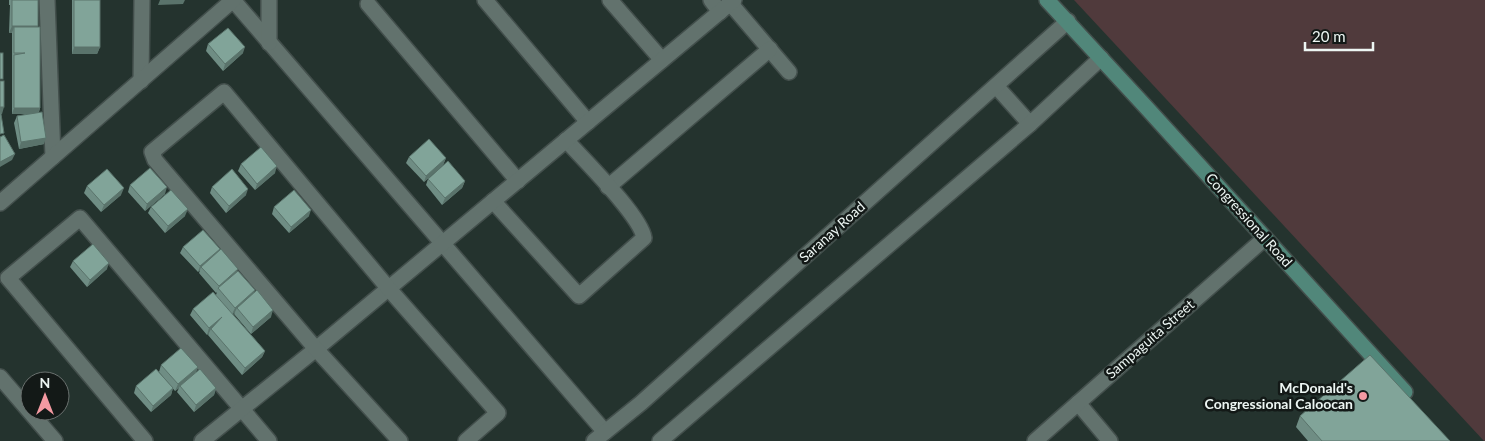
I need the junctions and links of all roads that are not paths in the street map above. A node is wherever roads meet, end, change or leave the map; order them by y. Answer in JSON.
{"nodes":[{"id":1,"x":47,"y":0,"type":"edge"},
{"id":2,"x":142,"y":0,"type":"edge"},
{"id":3,"x":233,"y":0,"type":"edge"},
{"id":4,"x":269,"y":0,"type":"edge"},
{"id":5,"x":485,"y":0,"type":"edge"},
{"id":6,"x":610,"y":0,"type":"edge"},
{"id":7,"x":1053,"y":2,"type":"edge"},
{"id":8,"x":368,"y":4,"type":"dead end"},
{"id":9,"x":724,"y":4,"type":"edge"},
{"id":10,"x":1068,"y":21,"type":"junction"},
{"id":11,"x":268,"y":43,"type":"junction"},
{"id":12,"x":770,"y":49,"type":"junction"},
{"id":13,"x":1101,"y":58,"type":"junction"},
{"id":14,"x":662,"y":60,"type":"junction"},
{"id":15,"x":789,"y":72,"type":"dead end"},
{"id":16,"x":141,"y":81,"type":"junction"},
{"id":17,"x":996,"y":86,"type":"junction"},
{"id":18,"x":588,"y":122,"type":"junction"},
{"id":19,"x":1030,"y":124,"type":"junction"},
{"id":20,"x":566,"y":140,"type":"junction"},
{"id":21,"x":53,"y":157,"type":"junction"},
{"id":22,"x":518,"y":181,"type":"junction"},
{"id":23,"x":608,"y":187,"type":"junction"},
{"id":24,"x":493,"y":201,"type":"junction"},
{"id":25,"x":0,"y":203,"type":"edge"},
{"id":26,"x":1265,"y":238,"type":"junction"},
{"id":27,"x":443,"y":243,"type":"junction"},
{"id":28,"x":389,"y":289,"type":"junction"},
{"id":29,"x":316,"y":349,"type":"junction"},
{"id":30,"x":0,"y":377,"type":"edge"},
{"id":31,"x":1078,"y":403,"type":"junction"},
{"id":32,"x":1416,"y":405,"type":"edge"},
{"id":33,"x":242,"y":409,"type":"junction"},
{"id":34,"x":599,"y":437,"type":"edge"},
{"id":35,"x":55,"y":441,"type":"edge"},
{"id":36,"x":145,"y":441,"type":"edge"},
{"id":37,"x":202,"y":441,"type":"edge"},
{"id":38,"x":269,"y":441,"type":"edge"},
{"id":39,"x":400,"y":441,"type":"edge"},
{"id":40,"x":466,"y":441,"type":"edge"},
{"id":41,"x":660,"y":441,"type":"edge"},
{"id":42,"x":1035,"y":441,"type":"edge"},
{"id":43,"x":1110,"y":441,"type":"edge"}],
"edges":[{"from":1,"to":21,"type":"street"},
{"from":2,"to":16,"type":"street"},
{"from":3,"to":11,"type":"street"},
{"from":3,"to":16,"type":"street"},
{"from":4,"to":11,"type":"street"},
{"from":5,"to":18,"type":"street"},
{"from":6,"to":14,"type":"street"},
{"from":7,"to":10,"type":"main road","name":"Congressional Road"},
{"from":8,"to":22,"type":"street"},
{"from":9,"to":12,"type":"street"},
{"from":9,"to":14,"type":"street"},
{"from":10,"to":13,"type":"main road","name":"Congressional Road"},
{"from":10,"to":17,"type":"street","name":"Saranay Road"},
{"from":11,"to":27,"type":"street"},
{"from":12,"to":15,"type":"street"},
{"from":12,"to":23,"type":"street"},
{"from":13,"to":19,"type":"street"},
{"from":13,"to":26,"type":"main road","name":"Congressional Road"},
{"from":14,"to":18,"type":"street"},
{"from":16,"to":21,"type":"street"},
{"from":17,"to":19,"type":"street"},
{"from":17,"to":34,"type":"street","name":"Saranay Road"},
{"from":18,"to":20,"type":"street"},
{"from":19,"to":41,"type":"street"},
{"from":20,"to":22,"type":"street"},
{"from":20,"to":23,"type":"street"},
{"from":21,"to":25,"type":"street"},
{"from":22,"to":24,"type":"street"},
{"from":23,"to":24,"type":"street"},
{"from":24,"to":27,"type":"street"},
{"from":26,"to":31,"type":"street","name":"Sampaguita Street"},
{"from":26,"to":32,"type":"main road","name":"Congressional Road"},
{"from":27,"to":28,"type":"street"},
{"from":27,"to":34,"type":"street"},
{"from":28,"to":29,"type":"street"},
{"from":28,"to":29,"type":"street"},
{"from":28,"to":40,"type":"street"},
{"from":29,"to":33,"type":"street"},
{"from":29,"to":39,"type":"street"},
{"from":30,"to":35,"type":"street"},
{"from":31,"to":42,"type":"street","name":"Sampaguita Street"},
{"from":31,"to":43,"type":"street"},
{"from":33,"to":36,"type":"street"},
{"from":33,"to":37,"type":"street"},
{"from":33,"to":38,"type":"street"}]}
